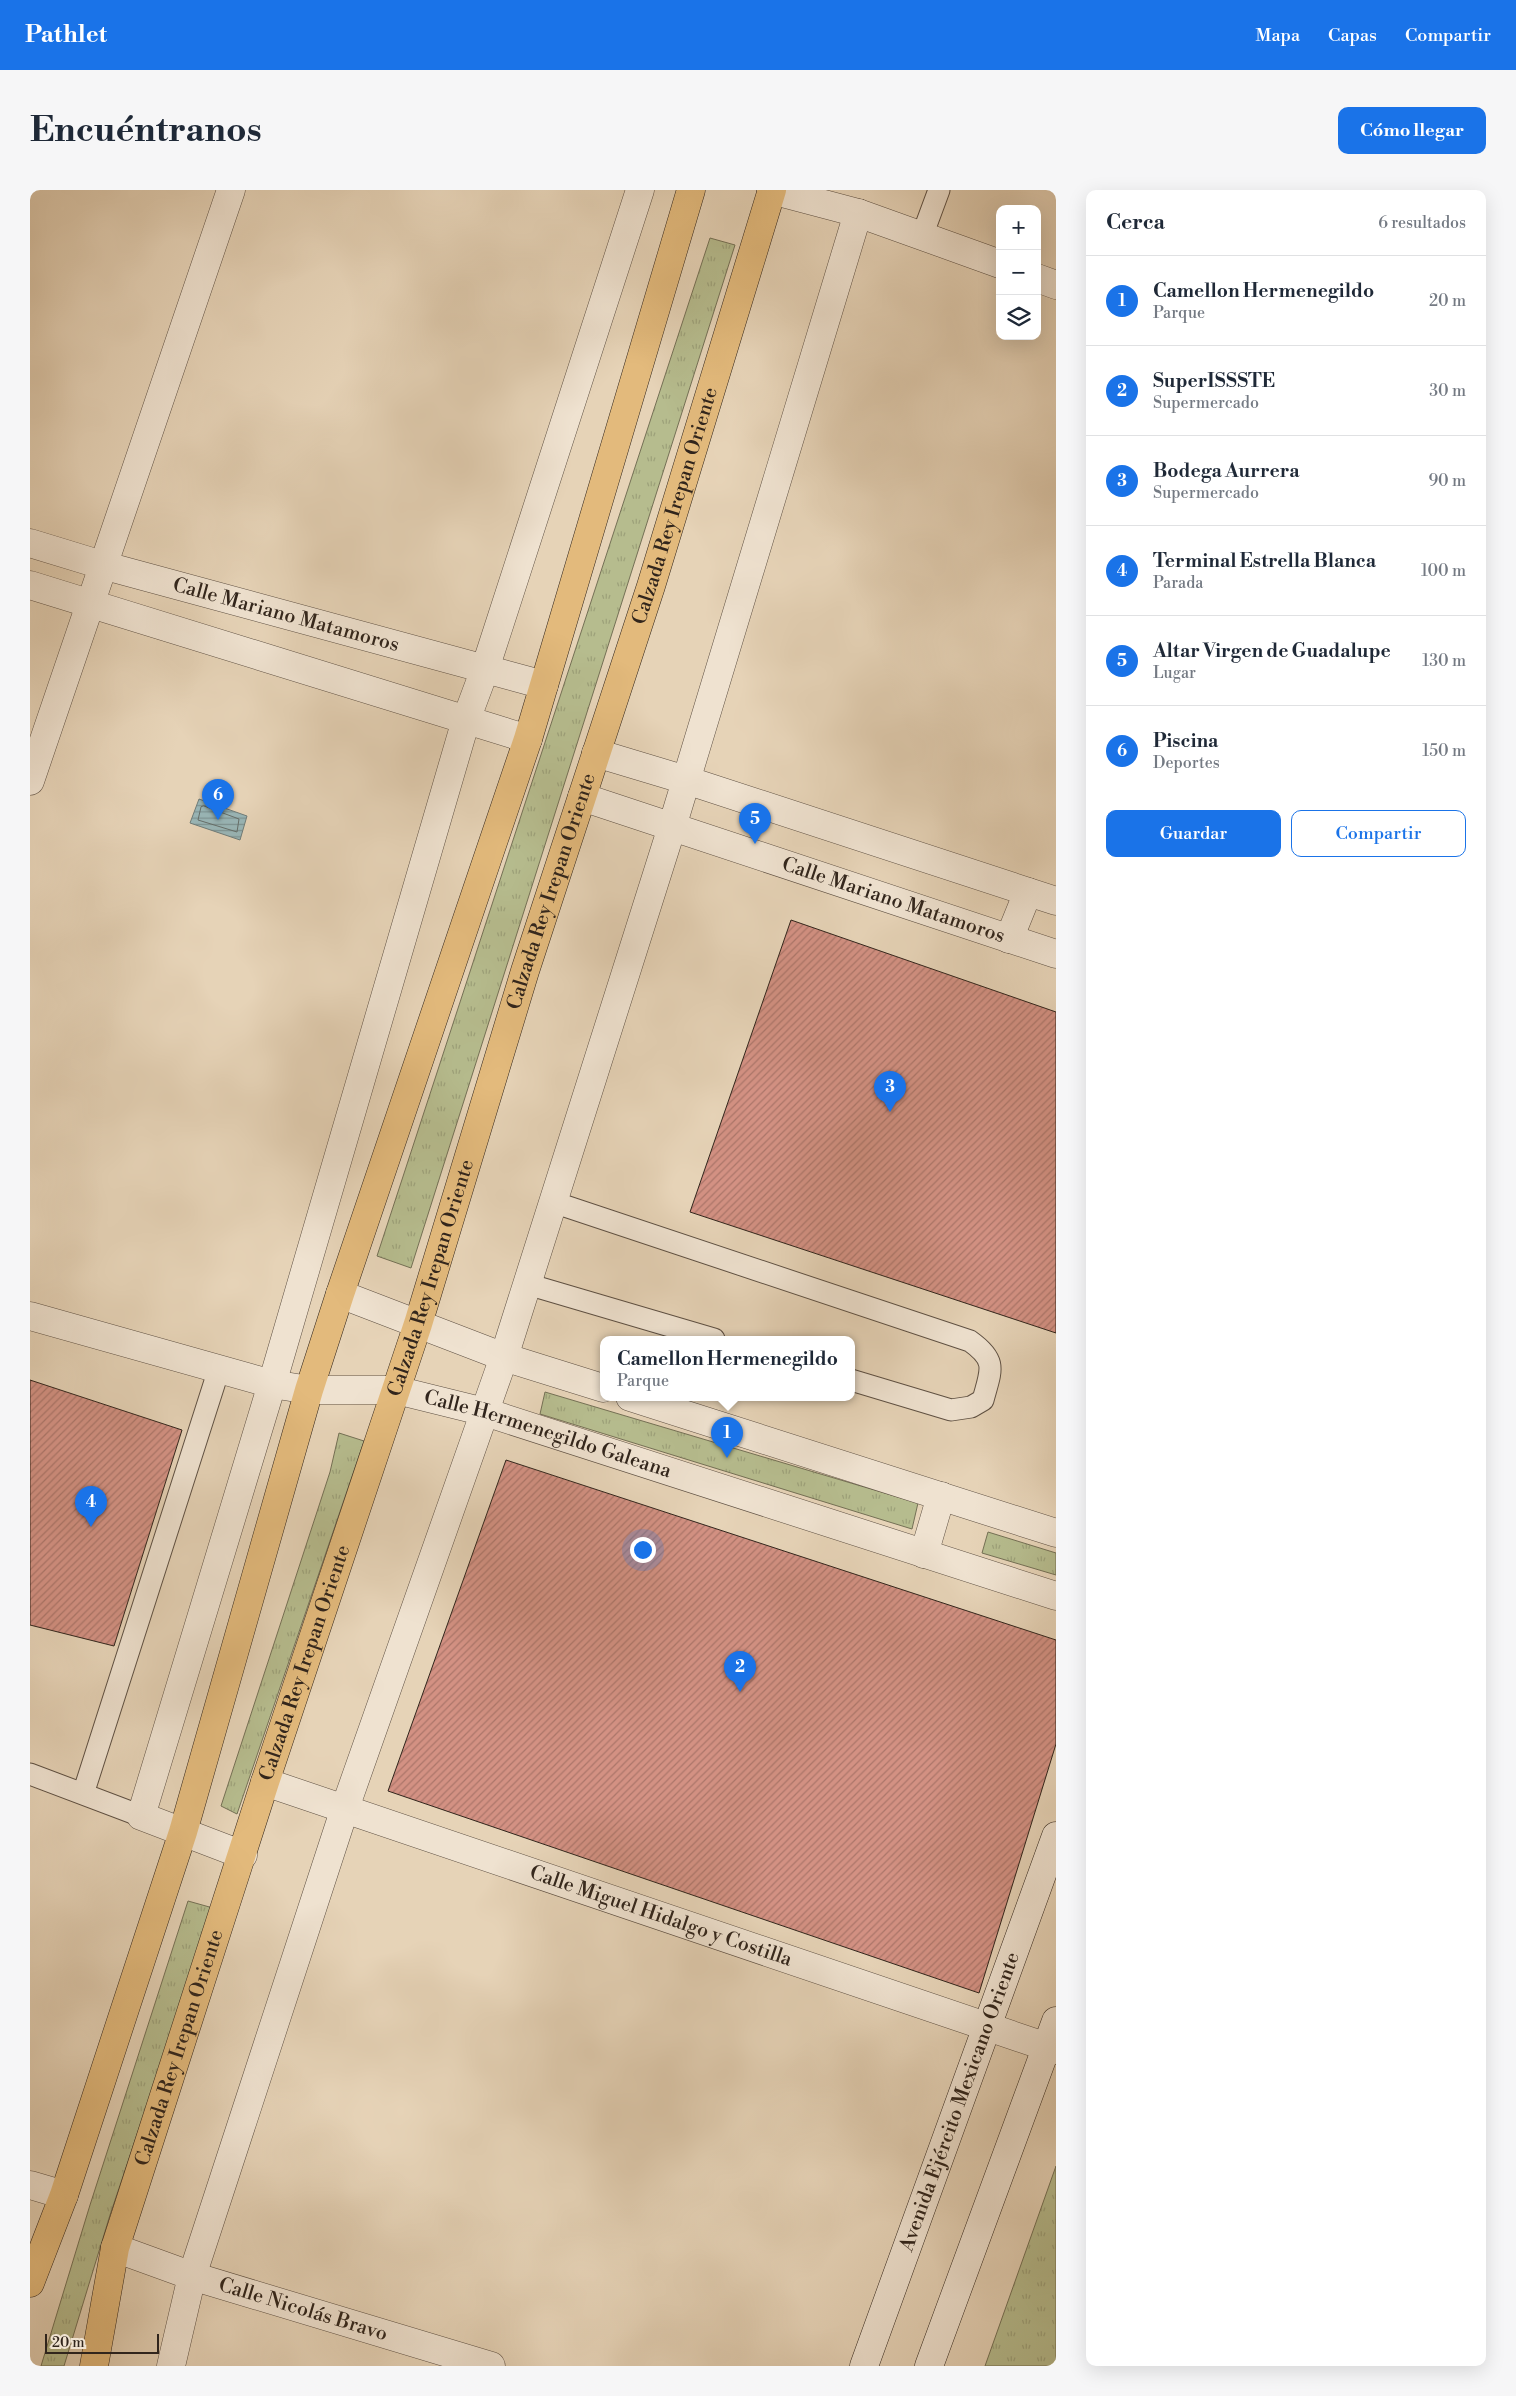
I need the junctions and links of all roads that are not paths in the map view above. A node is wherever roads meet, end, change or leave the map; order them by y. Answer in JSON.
{"nodes":[{"id":1,"x":231,"y":190,"type":"edge"},
{"id":2,"x":640,"y":190,"type":"edge"},
{"id":3,"x":691,"y":190,"type":"edge"},
{"id":4,"x":772,"y":190,"type":"edge"},
{"id":5,"x":939,"y":190,"type":"edge"},
{"id":6,"x":858,"y":213,"type":"junction"},
{"id":7,"x":922,"y":236,"type":"junction"},
{"id":8,"x":996,"y":263,"type":"edge"},
{"id":9,"x":1041,"y":279,"type":"edge"},
{"id":10,"x":1056,"y":284,"type":"edge"},
{"id":11,"x":30,"y":543,"type":"edge"},
{"id":12,"x":102,"y":565,"type":"junction"},
{"id":13,"x":30,"y":585,"type":"edge"},
{"id":14,"x":89,"y":603,"type":"junction"},
{"id":15,"x":485,"y":669,"type":"junction"},
{"id":16,"x":544,"y":685,"type":"junction"},
{"id":17,"x":466,"y":720,"type":"junction"},
{"id":18,"x":528,"y":739,"type":"junction"},
{"id":19,"x":596,"y":753,"type":"junction"},
{"id":20,"x":686,"y":780,"type":"junction"},
{"id":21,"x":30,"y":781,"type":"edge"},
{"id":22,"x":582,"y":797,"type":"junction"},
{"id":23,"x":672,"y":827,"type":"junction"},
{"id":24,"x":1028,"y":892,"type":"junction"},
{"id":25,"x":1056,"y":901,"type":"edge"},
{"id":26,"x":1009,"y":938,"type":"junction"},
{"id":27,"x":1056,"y":954,"type":"edge"},
{"id":28,"x":553,"y":1202,"type":"junction"},
{"id":29,"x":527,"y":1284,"type":"junction"},
{"id":30,"x":340,"y":1294,"type":"junction"},
{"id":31,"x":30,"y":1316,"type":"edge"},
{"id":32,"x":418,"y":1324,"type":"junction"},
{"id":33,"x":704,"y":1336,"type":"edge"},
{"id":34,"x":504,"y":1357,"type":"junction"},
{"id":35,"x":219,"y":1369,"type":"junction"},
{"id":36,"x":855,"y":1381,"type":"edge"},
{"id":37,"x":272,"y":1384,"type":"junction"},
{"id":38,"x":600,"y":1387,"type":"edge"},
{"id":39,"x":309,"y":1390,"type":"junction"},
{"id":40,"x":396,"y":1390,"type":"junction"},
{"id":41,"x":643,"y":1401,"type":"edge"},
{"id":42,"x":485,"y":1412,"type":"junction"},
{"id":43,"x":941,"y":1496,"type":"junction"},
{"id":44,"x":1056,"y":1533,"type":"edge"},
{"id":45,"x":924,"y":1554,"type":"junction"},
{"id":46,"x":1056,"y":1596,"type":"edge"},
{"id":47,"x":30,"y":1774,"type":"edge"},
{"id":48,"x":265,"y":1782,"type":"junction"},
{"id":49,"x":83,"y":1794,"type":"junction"},
{"id":50,"x":345,"y":1808,"type":"junction"},
{"id":51,"x":141,"y":1816,"type":"junction"},
{"id":52,"x":183,"y":1832,"type":"junction"},
{"id":53,"x":1056,"y":1836,"type":"edge"},
{"id":54,"x":243,"y":1855,"type":"junction"},
{"id":55,"x":1056,"y":2021,"type":"edge"},
{"id":56,"x":987,"y":2026,"type":"junction"},
{"id":57,"x":1052,"y":2048,"type":"edge"},
{"id":58,"x":30,"y":2185,"type":"edge"},
{"id":59,"x":64,"y":2195,"type":"junction"},
{"id":60,"x":114,"y":2248,"type":"junction"},
{"id":61,"x":192,"y":2276,"type":"junction"},
{"id":62,"x":30,"y":2283,"type":"edge"},
{"id":63,"x":94,"y":2366,"type":"edge"},
{"id":64,"x":171,"y":2366,"type":"edge"},
{"id":65,"x":491,"y":2366,"type":"edge"},
{"id":66,"x":864,"y":2366,"type":"edge"},
{"id":67,"x":929,"y":2366,"type":"edge"}],
"edges":[{"from":1,"to":12,"type":"street"},
{"from":2,"to":15,"type":"street"},
{"from":3,"to":16,"type":"main road"},
{"from":4,"to":6,"type":"street"},
{"from":4,"to":19,"type":"main road","name":"Calzada Rey Irepan Oriente"},
{"from":5,"to":7,"type":"lane"},
{"from":6,"to":7,"type":"street"},
{"from":6,"to":20,"type":"street"},
{"from":7,"to":8,"type":"street"},
{"from":9,"to":10,"type":"street"},
{"from":11,"to":12,"type":"street","name":"Calle Mariano Matamoros"},
{"from":12,"to":14,"type":"street"},
{"from":12,"to":15,"type":"street","name":"Calle Mariano Matamoros"},
{"from":13,"to":14,"type":"street"},
{"from":14,"to":17,"type":"street"},
{"from":14,"to":21,"type":"street"},
{"from":15,"to":16,"type":"street","name":"Calle Mariano Matamoros"},
{"from":15,"to":17,"type":"street"},
{"from":16,"to":18,"type":"main road"},
{"from":17,"to":18,"type":"street"},
{"from":17,"to":37,"type":"street"},
{"from":18,"to":30,"type":"main road"},
{"from":19,"to":20,"type":"street"},
{"from":19,"to":22,"type":"main road","name":"Calzada Rey Irepan Oriente"},
{"from":20,"to":23,"type":"street"},
{"from":20,"to":24,"type":"street"},
{"from":22,"to":23,"type":"street","name":"Calle Mariano Matamoros"},
{"from":22,"to":32,"type":"main road","name":"Calzada Rey Irepan Oriente"},
{"from":23,"to":26,"type":"street","name":"Calle Mariano Matamoros"},
{"from":23,"to":28,"type":"street"},
{"from":24,"to":25,"type":"street"},
{"from":24,"to":26,"type":"street"},
{"from":26,"to":27,"type":"street","name":"Calle Mariano Matamoros"},
{"from":28,"to":29,"type":"street"},
{"from":28,"to":36,"type":"lane"},
{"from":29,"to":33,"type":"lane"},
{"from":29,"to":34,"type":"street"},
{"from":30,"to":32,"type":"street"},
{"from":30,"to":39,"type":"main road"},
{"from":31,"to":35,"type":"street","name":"Calle Hermenegildo Galeana"},
{"from":32,"to":34,"type":"street"},
{"from":32,"to":40,"type":"main road","name":"Calzada Rey Irepan Oriente"},
{"from":34,"to":38,"type":"street"},
{"from":34,"to":42,"type":"street"},
{"from":35,"to":37,"type":"street","name":"Calle Hermenegildo Galeana"},
{"from":35,"to":49,"type":"lane"},
{"from":37,"to":39,"type":"street","name":"Calle Hermenegildo Galeana"},
{"from":37,"to":51,"type":"street"},
{"from":39,"to":40,"type":"street","name":"Calle Hermenegildo Galeana"},
{"from":39,"to":52,"type":"main road"},
{"from":40,"to":42,"type":"street","name":"Calle Hermenegildo Galeana"},
{"from":40,"to":48,"type":"main road","name":"Calzada Rey Irepan Oriente"},
{"from":41,"to":43,"type":"street"},
{"from":42,"to":45,"type":"street","name":"Calle Hermenegildo Galeana"},
{"from":42,"to":50,"type":"street"},
{"from":43,"to":44,"type":"street"},
{"from":43,"to":45,"type":"street"},
{"from":45,"to":46,"type":"street","name":"Calle Hermenegildo Galeana"},
{"from":47,"to":49,"type":"lane"},
{"from":48,"to":50,"type":"street","name":"Calle Miguel Hidalgo y Costilla"},
{"from":48,"to":54,"type":"main road","name":"Calzada Rey Irepan Oriente"},
{"from":49,"to":51,"type":"lane"},
{"from":50,"to":56,"type":"street","name":"Calle Miguel Hidalgo y Costilla"},
{"from":50,"to":61,"type":"street"},
{"from":51,"to":52,"type":"street"},
{"from":52,"to":54,"type":"street"},
{"from":52,"to":59,"type":"main road"},
{"from":53,"to":56,"type":"street","name":"Avenida Ejército Mexicano Oriente"},
{"from":54,"to":60,"type":"main road","name":"Calzada Rey Irepan Oriente"},
{"from":55,"to":57,"type":"street"},
{"from":56,"to":57,"type":"street","name":"Calle Miguel Hidalgo y Costilla"},
{"from":56,"to":66,"type":"street","name":"Avenida Ejército Mexicano Oriente"},
{"from":57,"to":67,"type":"street"},
{"from":58,"to":59,"type":"street"},
{"from":59,"to":62,"type":"main road"},
{"from":60,"to":61,"type":"street","name":"Calle Nicolás Bravo"},
{"from":60,"to":63,"type":"main road","name":"Calzada Rey Irepan Oriente"},
{"from":61,"to":64,"type":"street"},
{"from":61,"to":65,"type":"street","name":"Calle Nicolás Bravo"}]}
